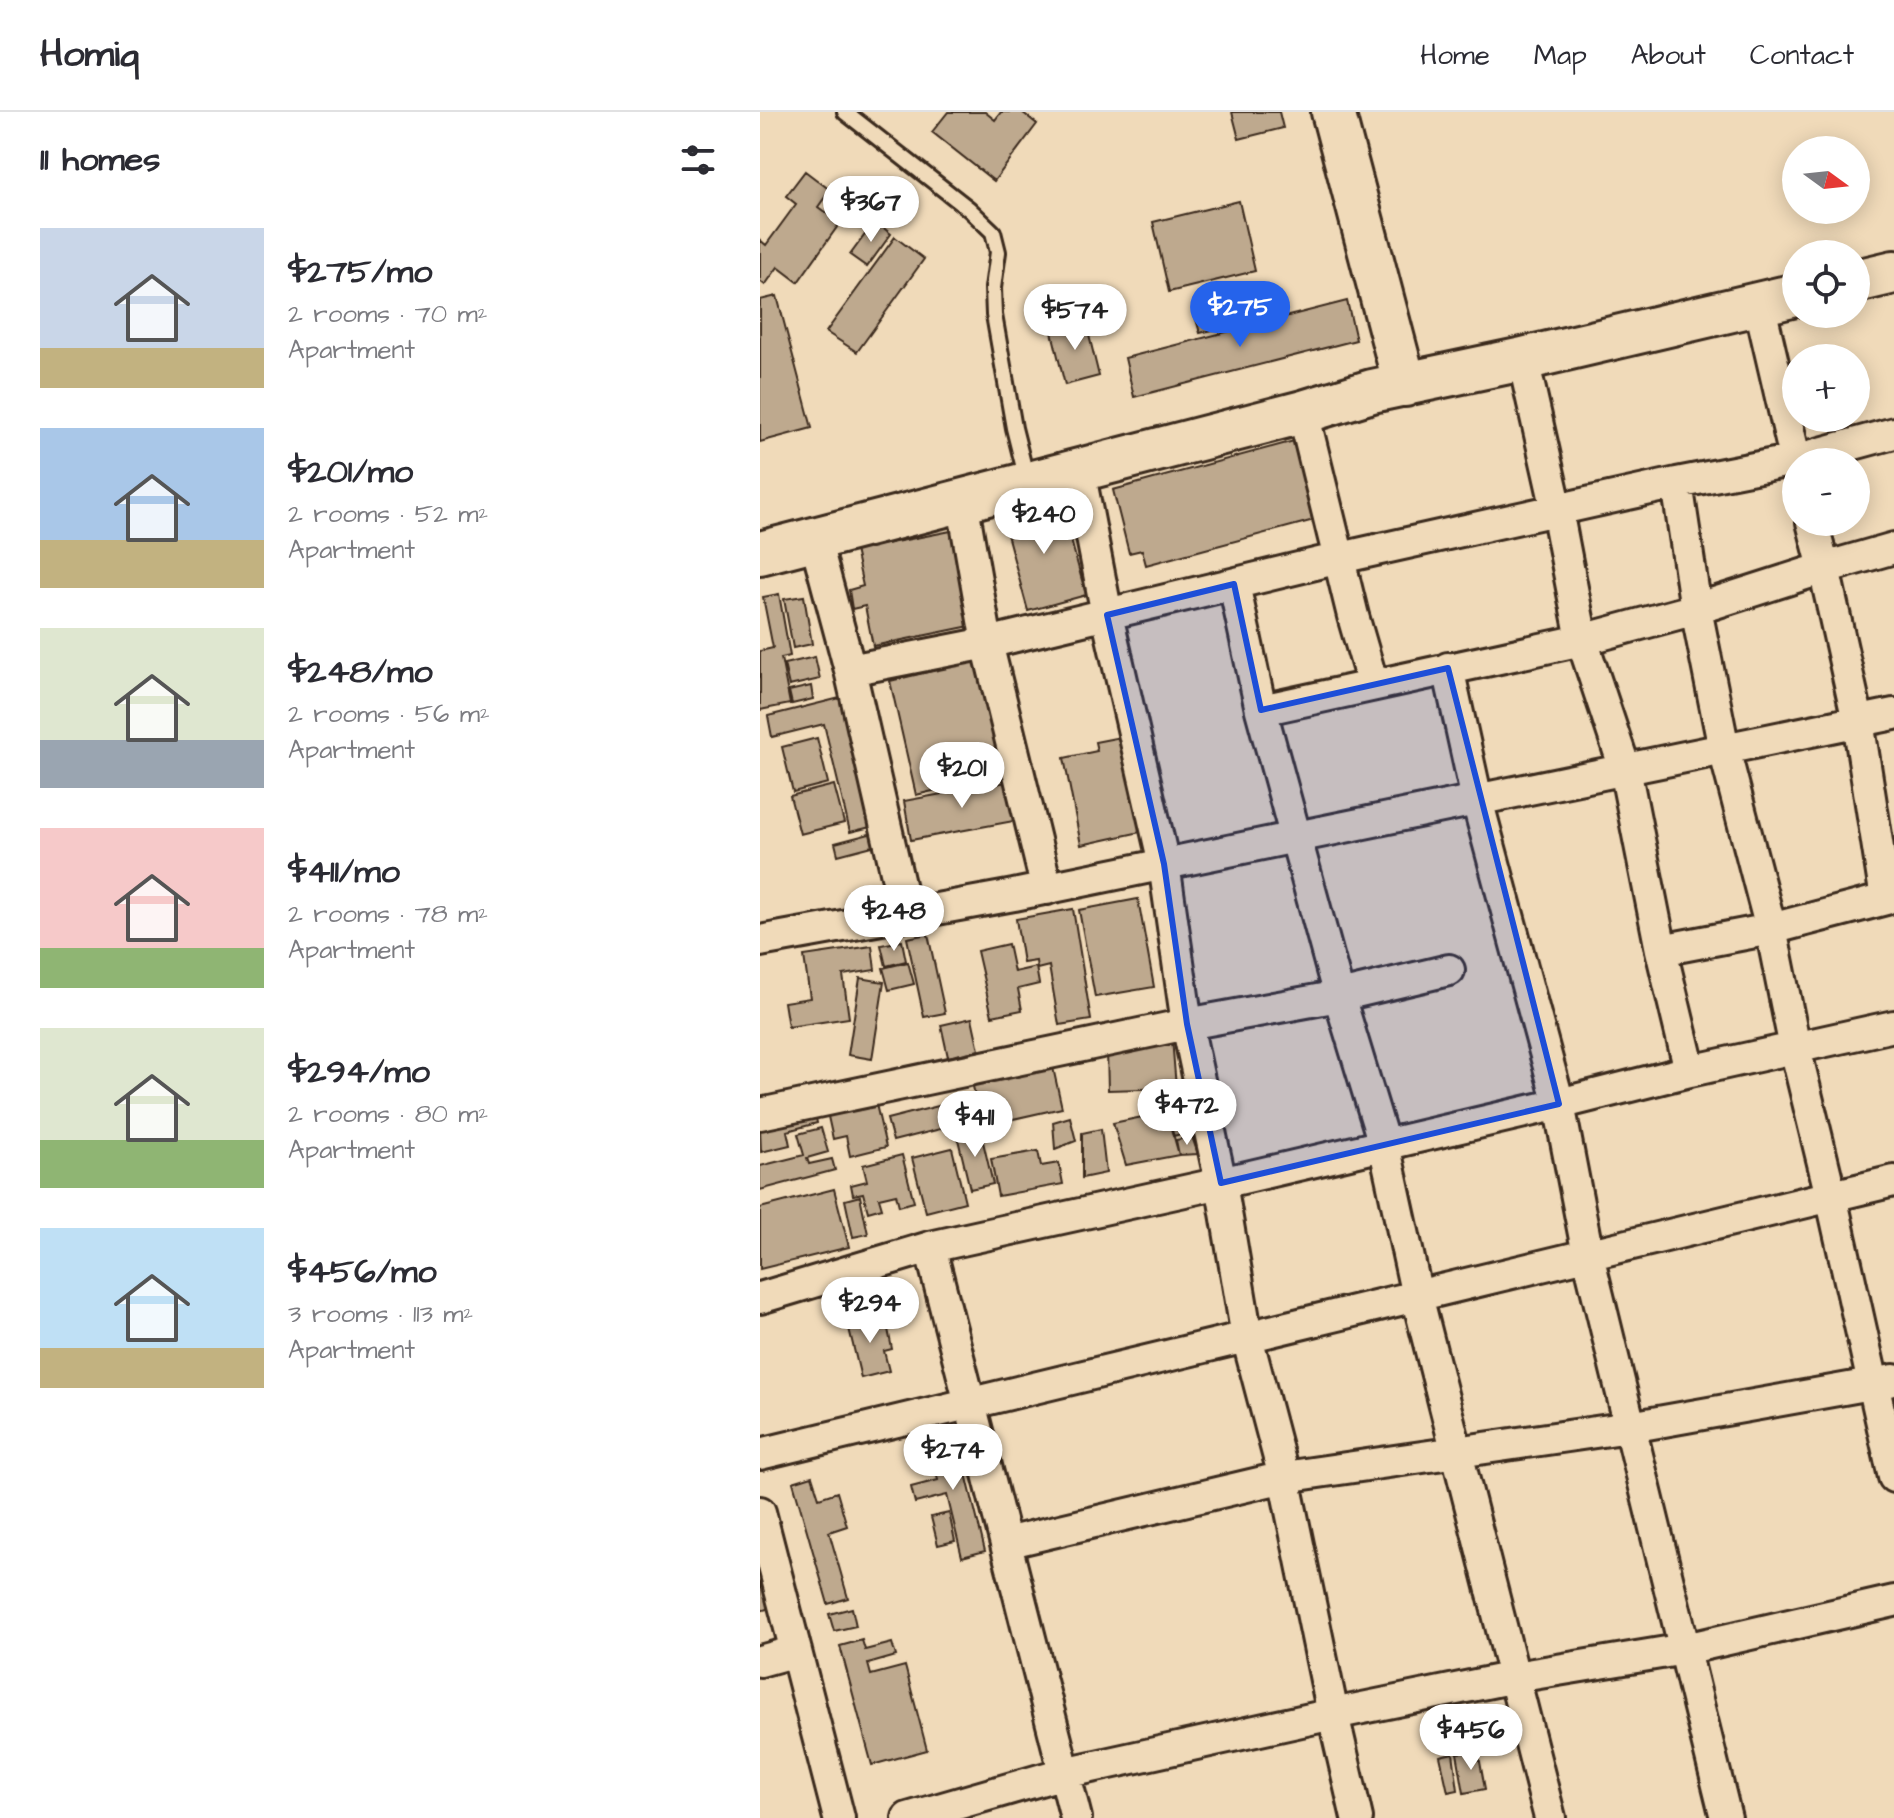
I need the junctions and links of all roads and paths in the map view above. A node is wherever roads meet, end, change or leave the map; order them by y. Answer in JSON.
{"nodes":[{"id":1,"x":845,"y":112,"type":"edge"},
{"id":2,"x":1333,"y":112,"type":"edge"},
{"id":3,"x":1894,"y":272,"type":"edge"},
{"id":4,"x":1870,"y":278,"type":"edge"},
{"id":5,"x":1778,"y":299,"type":"edge"},
{"id":6,"x":1523,"y":359,"type":"junction"},
{"id":7,"x":1405,"y":385,"type":"junction"},
{"id":8,"x":1303,"y":412,"type":"junction"},
{"id":9,"x":1894,"y":433,"type":"edge"},
{"id":10,"x":1795,"y":448,"type":"edge"},
{"id":11,"x":1842,"y":448,"type":"edge"},
{"id":12,"x":1782,"y":464,"type":"edge"},
{"id":13,"x":1079,"y":470,"type":"junction"},
{"id":14,"x":1677,"y":483,"type":"junction"},
{"id":15,"x":1028,"y":484,"type":"junction"},
{"id":16,"x":962,"y":500,"type":"junction"},
{"id":17,"x":1557,"y":510,"type":"junction"},
{"id":18,"x":1816,"y":536,"type":"edge"},
{"id":19,"x":815,"y":539,"type":"junction"},
{"id":20,"x":1894,"y":548,"type":"edge"},
{"id":21,"x":760,"y":553,"type":"edge"},
{"id":22,"x":1340,"y":558,"type":"junction"},
{"id":23,"x":1824,"y":568,"type":"junction"},
{"id":24,"x":1234,"y":584,"type":"junction"},
{"id":25,"x":1696,"y":609,"type":"junction"},
{"id":26,"x":1107,"y":615,"type":"junction"},
{"id":27,"x":1582,"y":640,"type":"junction"},
{"id":28,"x":987,"y":643,"type":"junction"},
{"id":29,"x":1448,"y":668,"type":"junction"},
{"id":30,"x":850,"y":670,"type":"junction"},
{"id":31,"x":1373,"y":685,"type":"junction"},
{"id":32,"x":1261,"y":710,"type":"junction"},
{"id":33,"x":1894,"y":714,"type":"edge"},
{"id":34,"x":1858,"y":721,"type":"junction"},
{"id":35,"x":1724,"y":749,"type":"junction"},
{"id":36,"x":1625,"y":769,"type":"junction"},
{"id":37,"x":1477,"y":800,"type":"junction"},
{"id":38,"x":1296,"y":837,"type":"junction"},
{"id":39,"x":1164,"y":864,"type":"junction"},
{"id":40,"x":1047,"y":889,"type":"junction"},
{"id":41,"x":906,"y":915,"type":"junction"},
{"id":42,"x":1771,"y":929,"type":"junction"},
{"id":43,"x":760,"y":941,"type":"edge"},
{"id":44,"x":1661,"y":950,"type":"junction"},
{"id":45,"x":1449,"y":970,"type":"dead end"},
{"id":46,"x":1339,"y":996,"type":"junction"},
{"id":47,"x":1187,"y":1024,"type":"junction"},
{"id":48,"x":1894,"y":1026,"type":"edge"},
{"id":49,"x":1795,"y":1048,"type":"junction"},
{"id":50,"x":1690,"y":1071,"type":"junction"},
{"id":51,"x":1559,"y":1104,"type":"junction"},
{"id":52,"x":760,"y":1114,"type":"edge"},
{"id":53,"x":1384,"y":1144,"type":"junction"},
{"id":54,"x":1894,"y":1181,"type":"edge"},
{"id":55,"x":1221,"y":1183,"type":"junction"},
{"id":56,"x":1831,"y":1196,"type":"junction"},
{"id":57,"x":930,"y":1247,"type":"junction"},
{"id":58,"x":1588,"y":1255,"type":"junction"},
{"id":59,"x":1417,"y":1296,"type":"junction"},
{"id":60,"x":760,"y":1298,"type":"edge"},
{"id":61,"x":1247,"y":1337,"type":"junction"},
{"id":62,"x":1884,"y":1382,"type":"edge"},
{"id":63,"x":970,"y":1403,"type":"junction"},
{"id":64,"x":1630,"y":1427,"type":"junction"},
{"id":65,"x":760,"y":1454,"type":"edge"},
{"id":66,"x":1457,"y":1454,"type":"junction"},
{"id":67,"x":1284,"y":1477,"type":"junction"},
{"id":68,"x":1894,"y":1477,"type":"edge"},
{"id":69,"x":760,"y":1512,"type":"edge"},
{"id":70,"x":1006,"y":1543,"type":"junction"},
{"id":71,"x":1894,"y":1601,"type":"edge"},
{"id":72,"x":1685,"y":1649,"type":"junction"},
{"id":73,"x":796,"y":1651,"type":"junction"},
{"id":74,"x":760,"y":1661,"type":"edge"},
{"id":75,"x":1515,"y":1677,"type":"junction"},
{"id":76,"x":1333,"y":1714,"type":"junction"},
{"id":77,"x":1064,"y":1773,"type":"junction"},
{"id":78,"x":839,"y":1818,"type":"edge"},
{"id":79,"x":908,"y":1818,"type":"edge"},
{"id":80,"x":1076,"y":1818,"type":"edge"},
{"id":81,"x":1357,"y":1818,"type":"edge"},
{"id":82,"x":1550,"y":1818,"type":"edge"},
{"id":83,"x":1726,"y":1818,"type":"edge"}],
"edges":[{"from":1,"to":15,"type":"lane"},
{"from":2,"to":7,"type":"main road"},
{"from":3,"to":4,"type":"main road"},
{"from":5,"to":6,"type":"main road"},
{"from":5,"to":10,"type":"street"},
{"from":6,"to":7,"type":"main road"},
{"from":6,"to":17,"type":"street"},
{"from":7,"to":8,"type":"main road"},
{"from":8,"to":13,"type":"main road"},
{"from":8,"to":22,"type":"street"},
{"from":9,"to":11,"type":"street"},
{"from":12,"to":14,"type":"street"},
{"from":13,"to":15,"type":"main road"},
{"from":13,"to":26,"type":"street"},
{"from":14,"to":17,"type":"street"},
{"from":14,"to":25,"type":"street"},
{"from":15,"to":16,"type":"main road"},
{"from":16,"to":19,"type":"main road"},
{"from":16,"to":28,"type":"street"},
{"from":17,"to":22,"type":"street"},
{"from":17,"to":27,"type":"street"},
{"from":18,"to":23,"type":"street"},
{"from":19,"to":21,"type":"main road"},
{"from":19,"to":30,"type":"street"},
{"from":20,"to":23,"type":"street"},
{"from":22,"to":24,"type":"street"},
{"from":22,"to":31,"type":"street"},
{"from":23,"to":25,"type":"street"},
{"from":23,"to":34,"type":"street"},
{"from":24,"to":26,"type":"street"},
{"from":24,"to":32,"type":"street"},
{"from":25,"to":27,"type":"street"},
{"from":25,"to":35,"type":"street"},
{"from":26,"to":28,"type":"street"},
{"from":26,"to":39,"type":"street"},
{"from":27,"to":29,"type":"street"},
{"from":27,"to":36,"type":"street"},
{"from":28,"to":30,"type":"street"},
{"from":28,"to":40,"type":"street"},
{"from":29,"to":31,"type":"street"},
{"from":29,"to":37,"type":"street"},
{"from":30,"to":41,"type":"street"},
{"from":31,"to":32,"type":"street"},
{"from":32,"to":38,"type":"street"},
{"from":33,"to":34,"type":"street"},
{"from":34,"to":35,"type":"street"},
{"from":34,"to":42,"type":"street"},
{"from":35,"to":36,"type":"street"},
{"from":35,"to":42,"type":"street"},
{"from":36,"to":37,"type":"street"},
{"from":36,"to":44,"type":"street"},
{"from":37,"to":38,"type":"street"},
{"from":37,"to":51,"type":"street"},
{"from":38,"to":39,"type":"street"},
{"from":38,"to":46,"type":"street"},
{"from":39,"to":40,"type":"street"},
{"from":39,"to":47,"type":"street"},
{"from":40,"to":41,"type":"street"},
{"from":41,"to":43,"type":"street"},
{"from":42,"to":44,"type":"street"},
{"from":42,"to":49,"type":"street"},
{"from":44,"to":50,"type":"street"},
{"from":45,"to":46,"type":"street"},
{"from":46,"to":47,"type":"street"},
{"from":46,"to":53,"type":"street"},
{"from":47,"to":52,"type":"street"},
{"from":47,"to":55,"type":"street"},
{"from":48,"to":49,"type":"street"},
{"from":49,"to":50,"type":"street"},
{"from":49,"to":56,"type":"street"},
{"from":50,"to":51,"type":"street"},
{"from":51,"to":53,"type":"street"},
{"from":51,"to":58,"type":"street"},
{"from":53,"to":55,"type":"street"},
{"from":53,"to":59,"type":"street"},
{"from":54,"to":56,"type":"street"},
{"from":55,"to":57,"type":"street"},
{"from":55,"to":61,"type":"street"},
{"from":56,"to":58,"type":"street"},
{"from":56,"to":62,"type":"street"},
{"from":57,"to":60,"type":"street"},
{"from":57,"to":63,"type":"street"},
{"from":58,"to":59,"type":"street"},
{"from":58,"to":64,"type":"street"},
{"from":59,"to":61,"type":"street"},
{"from":59,"to":66,"type":"street"},
{"from":61,"to":63,"type":"street"},
{"from":61,"to":67,"type":"street"},
{"from":62,"to":64,"type":"street"},
{"from":62,"to":68,"type":"street"},
{"from":63,"to":65,"type":"street"},
{"from":63,"to":70,"type":"street"},
{"from":64,"to":66,"type":"street"},
{"from":64,"to":72,"type":"street"},
{"from":66,"to":67,"type":"street"},
{"from":66,"to":75,"type":"street"},
{"from":67,"to":70,"type":"street"},
{"from":67,"to":76,"type":"street"},
{"from":69,"to":73,"type":"street"},
{"from":70,"to":77,"type":"street"},
{"from":71,"to":72,"type":"street"},
{"from":72,"to":75,"type":"street"},
{"from":72,"to":83,"type":"street"},
{"from":73,"to":74,"type":"street"},
{"from":73,"to":78,"type":"street"},
{"from":75,"to":76,"type":"street"},
{"from":75,"to":82,"type":"street"},
{"from":76,"to":77,"type":"street"},
{"from":76,"to":81,"type":"street"},
{"from":77,"to":79,"type":"street"},
{"from":77,"to":80,"type":"street"}]}
